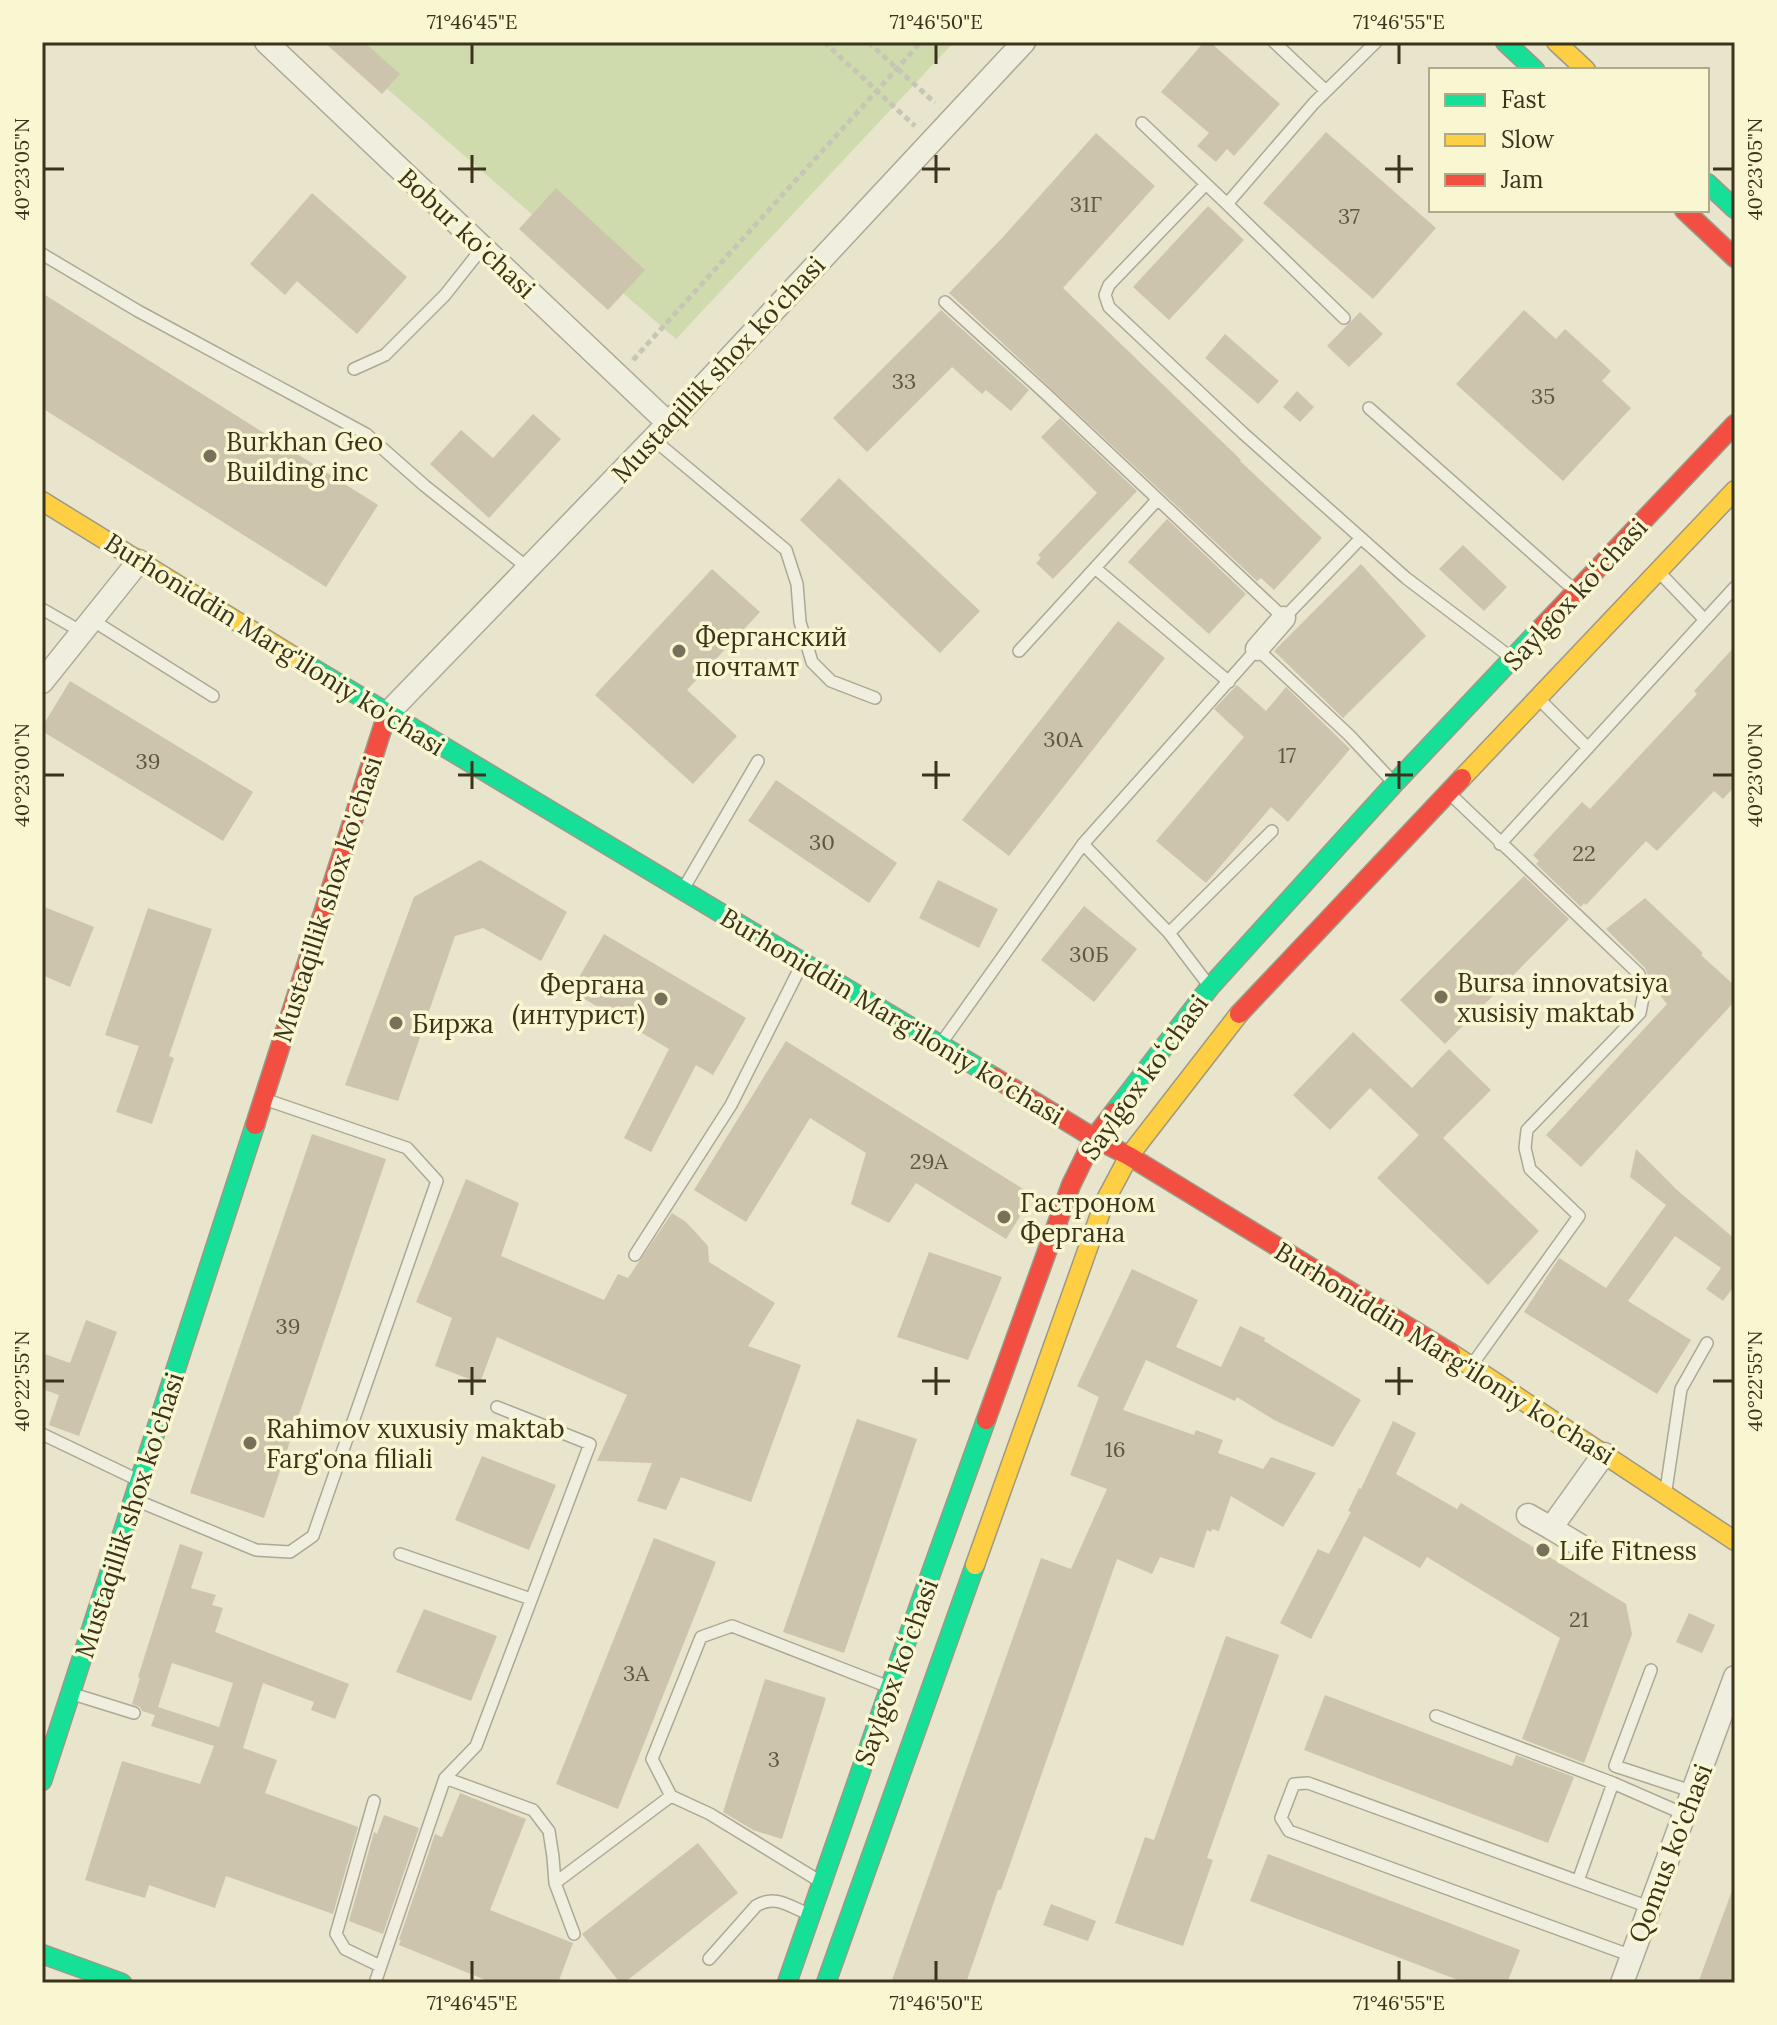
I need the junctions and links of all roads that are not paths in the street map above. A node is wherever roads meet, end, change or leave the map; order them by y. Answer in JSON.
{"nodes":[{"id":1,"x":266,"y":42,"type":"edge"},
{"id":2,"x":1024,"y":42,"type":"edge"},
{"id":3,"x":1274,"y":42,"type":"edge"},
{"id":4,"x":1376,"y":42,"type":"edge"},
{"id":5,"x":1505,"y":42,"type":"edge"},
{"id":6,"x":1556,"y":42,"type":"edge"},
{"id":7,"x":1533,"y":68,"type":"edge"},
{"id":8,"x":1584,"y":68,"type":"edge"},
{"id":9,"x":1326,"y":91,"type":"junction"},
{"id":10,"x":1142,"y":123,"type":"dead end"},
{"id":11,"x":1206,"y":184,"type":"junction"},
{"id":12,"x":1709,"y":185,"type":"edge"},
{"id":13,"x":1227,"y":204,"type":"junction"},
{"id":14,"x":1735,"y":209,"type":"edge"},
{"id":15,"x":1686,"y":212,"type":"edge"},
{"id":16,"x":483,"y":247,"type":"junction"},
{"id":17,"x":42,"y":254,"type":"edge"},
{"id":18,"x":1735,"y":258,"type":"edge"},
{"id":19,"x":945,"y":302,"type":"dead end"},
{"id":20,"x":1344,"y":318,"type":"dead end"},
{"id":21,"x":354,"y":369,"type":"dead end"},
{"id":22,"x":1369,"y":408,"type":"dead end"},
{"id":23,"x":1735,"y":424,"type":"edge"},
{"id":24,"x":661,"y":431,"type":"junction"},
{"id":25,"x":1735,"y":490,"type":"edge"},
{"id":26,"x":1157,"y":500,"type":"junction"},
{"id":27,"x":42,"y":501,"type":"edge"},
{"id":28,"x":1361,"y":538,"type":"junction"},
{"id":29,"x":139,"y":561,"type":"junction"},
{"id":30,"x":528,"y":568,"type":"junction"},
{"id":31,"x":1095,"y":568,"type":"junction"},
{"id":32,"x":1658,"y":571,"type":"junction"},
{"id":33,"x":1735,"y":587,"type":"edge"},
{"id":34,"x":1577,"y":592,"type":"junction"},
{"id":35,"x":42,"y":609,"type":"edge"},
{"id":36,"x":1284,"y":618,"type":"junction"},
{"id":37,"x":1705,"y":620,"type":"junction"},
{"id":38,"x":87,"y":626,"type":"junction"},
{"id":39,"x":1257,"y":649,"type":"junction"},
{"id":40,"x":1019,"y":651,"type":"dead end"},
{"id":41,"x":1513,"y":659,"type":"junction"},
{"id":42,"x":42,"y":682,"type":"edge"},
{"id":43,"x":1229,"y":682,"type":"junction"},
{"id":44,"x":213,"y":696,"type":"dead end"},
{"id":45,"x":875,"y":698,"type":"dead end"},
{"id":46,"x":1538,"y":698,"type":"junction"},
{"id":47,"x":387,"y":714,"type":"junction"},
{"id":48,"x":1588,"y":748,"type":"junction"},
{"id":49,"x":758,"y":761,"type":"dead end"},
{"id":50,"x":1394,"y":784,"type":"junction"},
{"id":51,"x":1447,"y":792,"type":"junction"},
{"id":52,"x":1272,"y":831,"type":"dead end"},
{"id":53,"x":1083,"y":844,"type":"junction"},
{"id":54,"x":1500,"y":844,"type":"junction"},
{"id":55,"x":682,"y":890,"type":"junction"},
{"id":56,"x":1169,"y":933,"type":"junction"},
{"id":57,"x":803,"y":961,"type":"junction"},
{"id":58,"x":1210,"y":987,"type":"junction"},
{"id":59,"x":940,"y":1045,"type":"junction"},
{"id":60,"x":262,"y":1098,"type":"junction"},
{"id":61,"x":1094,"y":1138,"type":"junction"},
{"id":62,"x":1129,"y":1156,"type":"junction"},
{"id":63,"x":635,"y":1255,"type":"dead end"},
{"id":64,"x":1707,"y":1343,"type":"dead end"},
{"id":65,"x":1472,"y":1366,"type":"junction"},
{"id":66,"x":497,"y":1407,"type":"dead end"},
{"id":67,"x":42,"y":1434,"type":"edge"},
{"id":68,"x":1604,"y":1454,"type":"junction"},
{"id":69,"x":138,"y":1490,"type":"junction"},
{"id":70,"x":1665,"y":1494,"type":"junction"},
{"id":71,"x":1528,"y":1515,"type":"dead end"},
{"id":72,"x":1551,"y":1528,"type":"junction"},
{"id":73,"x":1735,"y":1541,"type":"edge"},
{"id":74,"x":1586,"y":1549,"type":"dead end"},
{"id":75,"x":400,"y":1554,"type":"dead end"},
{"id":76,"x":531,"y":1599,"type":"junction"},
{"id":77,"x":1651,"y":1670,"type":"dead end"},
{"id":78,"x":1735,"y":1677,"type":"edge"},
{"id":79,"x":890,"y":1687,"type":"junction"},
{"id":80,"x":71,"y":1693,"type":"junction"},
{"id":81,"x":134,"y":1713,"type":"dead end"},
{"id":82,"x":1436,"y":1716,"type":"dead end"},
{"id":83,"x":445,"y":1778,"type":"junction"},
{"id":84,"x":42,"y":1781,"type":"edge"},
{"id":85,"x":1613,"y":1783,"type":"junction"},
{"id":86,"x":1694,"y":1792,"type":"junction"},
{"id":87,"x":671,"y":1796,"type":"junction"},
{"id":88,"x":374,"y":1801,"type":"dead end"},
{"id":89,"x":1684,"y":1814,"type":"junction"},
{"id":90,"x":1578,"y":1881,"type":"junction"},
{"id":91,"x":821,"y":1882,"type":"junction"},
{"id":92,"x":555,"y":1883,"type":"junction"},
{"id":93,"x":1649,"y":1907,"type":"junction"},
{"id":94,"x":810,"y":1915,"type":"junction"},
{"id":95,"x":574,"y":1934,"type":"dead end"},
{"id":96,"x":42,"y":1954,"type":"edge"},
{"id":97,"x":1632,"y":1956,"type":"junction"},
{"id":98,"x":709,"y":1959,"type":"dead end"},
{"id":99,"x":380,"y":1966,"type":"junction"},
{"id":100,"x":122,"y":1983,"type":"edge"},
{"id":101,"x":375,"y":1983,"type":"edge"},
{"id":102,"x":787,"y":1983,"type":"edge"},
{"id":103,"x":826,"y":1983,"type":"edge"},
{"id":104,"x":1622,"y":1983,"type":"edge"}],
"edges":[{"from":1,"to":16,"type":"street","name":"Bobur ko'chasi"},
{"from":2,"to":24,"type":"street","name":"Mustaqillik shox ko'chasi"},
{"from":3,"to":9,"type":"lane"},
{"from":4,"to":9,"type":"lane"},
{"from":5,"to":7,"type":"main road"},
{"from":6,"to":8,"type":"main road"},
{"from":9,"to":13,"type":"lane"},
{"from":10,"to":11,"type":"lane"},
{"from":11,"to":13,"type":"lane"},
{"from":11,"to":28,"type":"lane"},
{"from":12,"to":14,"type":"main road"},
{"from":13,"to":20,"type":"lane"},
{"from":15,"to":18,"type":"main road"},
{"from":16,"to":21,"type":"lane"},
{"from":16,"to":24,"type":"street","name":"Bobur ko'chasi"},
{"from":17,"to":30,"type":"lane"},
{"from":19,"to":26,"type":"lane"},
{"from":22,"to":34,"type":"lane"},
{"from":23,"to":34,"type":"main road","name":"Saylgox koʻchasi"},
{"from":24,"to":30,"type":"street","name":"Mustaqillik shox ko'chasi"},
{"from":24,"to":45,"type":"lane"},
{"from":25,"to":32,"type":"main road","name":"Saylgox koʻchasi"},
{"from":26,"to":31,"type":"lane"},
{"from":26,"to":36,"type":"lane"},
{"from":27,"to":29,"type":"main road","name":"Burhoniddin Marg'iloniy ko'chasi"},
{"from":28,"to":36,"type":"lane"},
{"from":28,"to":41,"type":"lane"},
{"from":29,"to":38,"type":"street"},
{"from":29,"to":47,"type":"main road","name":"Burhoniddin Marg'iloniy ko'chasi"},
{"from":30,"to":47,"type":"street","name":"Mustaqillik shox ko'chasi"},
{"from":31,"to":40,"type":"lane"},
{"from":31,"to":43,"type":"lane"},
{"from":32,"to":37,"type":"lane"},
{"from":32,"to":46,"type":"main road","name":"Saylgox koʻchasi"},
{"from":33,"to":37,"type":"lane"},
{"from":34,"to":41,"type":"main road","name":"Saylgox koʻchasi"},
{"from":35,"to":38,"type":"lane"},
{"from":36,"to":39,"type":"street"},
{"from":37,"to":48,"type":"lane"},
{"from":38,"to":42,"type":"street"},
{"from":38,"to":44,"type":"lane"},
{"from":39,"to":43,"type":"lane"},
{"from":39,"to":50,"type":"lane"},
{"from":41,"to":50,"type":"main road","name":"Saylgox koʻchasi"},
{"from":43,"to":53,"type":"lane"},
{"from":46,"to":48,"type":"lane"},
{"from":46,"to":51,"type":"main road","name":"Saylgox koʻchasi"},
{"from":47,"to":55,"type":"main road","name":"Burhoniddin Marg'iloniy ko'chasi"},
{"from":47,"to":60,"type":"main road","name":"Mustaqillik shox ko'chasi"},
{"from":48,"to":54,"type":"lane"},
{"from":49,"to":55,"type":"lane"},
{"from":50,"to":58,"type":"main road","name":"Saylgox koʻchasi"},
{"from":51,"to":54,"type":"lane"},
{"from":51,"to":62,"type":"main road","name":"Saylgox koʻchasi"},
{"from":52,"to":56,"type":"lane"},
{"from":53,"to":56,"type":"lane"},
{"from":53,"to":59,"type":"lane"},
{"from":54,"to":65,"type":"lane"},
{"from":55,"to":57,"type":"main road","name":"Burhoniddin Marg'iloniy ko'chasi"},
{"from":56,"to":58,"type":"lane"},
{"from":57,"to":59,"type":"main road","name":"Burhoniddin Marg'iloniy ko'chasi"},
{"from":57,"to":63,"type":"lane"},
{"from":58,"to":61,"type":"main road","name":"Saylgox koʻchasi"},
{"from":59,"to":61,"type":"main road","name":"Burhoniddin Marg'iloniy ko'chasi"},
{"from":60,"to":69,"type":"main road","name":"Mustaqillik shox ko'chasi"},
{"from":60,"to":69,"type":"lane"},
{"from":61,"to":62,"type":"main road","name":"Burhoniddin Marg'iloniy ko'chasi"},
{"from":61,"to":79,"type":"main road","name":"Saylgox koʻchasi"},
{"from":62,"to":65,"type":"main road","name":"Burhoniddin Marg'iloniy ko'chasi"},
{"from":62,"to":103,"type":"main road","name":"Saylgox koʻchasi"},
{"from":64,"to":70,"type":"lane"},
{"from":65,"to":68,"type":"main road","name":"Burhoniddin Marg'iloniy ko'chasi"},
{"from":66,"to":76,"type":"lane"},
{"from":67,"to":69,"type":"lane"},
{"from":68,"to":70,"type":"main road","name":"Burhoniddin Marg'iloniy ko'chasi"},
{"from":68,"to":72,"type":"street"},
{"from":69,"to":80,"type":"main road","name":"Mustaqillik shox ko'chasi"},
{"from":70,"to":73,"type":"main road","name":"Burhoniddin Marg'iloniy ko'chasi"},
{"from":71,"to":72,"type":"street"},
{"from":72,"to":74,"type":"street"},
{"from":75,"to":76,"type":"lane"},
{"from":76,"to":83,"type":"lane"},
{"from":77,"to":86,"type":"lane"},
{"from":78,"to":86,"type":"street","name":"Qomus ko'chasi"},
{"from":79,"to":87,"type":"lane"},
{"from":79,"to":91,"type":"main road","name":"Saylgox koʻchasi"},
{"from":80,"to":81,"type":"lane"},
{"from":80,"to":84,"type":"main road","name":"Mustaqillik shox ko'chasi"},
{"from":82,"to":85,"type":"lane"},
{"from":83,"to":92,"type":"lane"},
{"from":83,"to":99,"type":"lane"},
{"from":85,"to":89,"type":"lane"},
{"from":85,"to":90,"type":"lane"},
{"from":86,"to":89,"type":"street","name":"Qomus ko'chasi"},
{"from":87,"to":91,"type":"lane"},
{"from":87,"to":92,"type":"lane"},
{"from":88,"to":99,"type":"lane"},
{"from":89,"to":93,"type":"street","name":"Qomus ko'chasi"},
{"from":90,"to":93,"type":"lane"},
{"from":90,"to":97,"type":"lane"},
{"from":91,"to":94,"type":"main road","name":"Saylgox koʻchasi"},
{"from":92,"to":95,"type":"lane"},
{"from":93,"to":97,"type":"street","name":"Qomus ko'chasi"},
{"from":94,"to":98,"type":"lane"},
{"from":94,"to":102,"type":"main road","name":"Saylgox koʻchasi"},
{"from":96,"to":100,"type":"main road"},
{"from":97,"to":104,"type":"street","name":"Qomus ko'chasi"},
{"from":99,"to":101,"type":"lane"}]}
